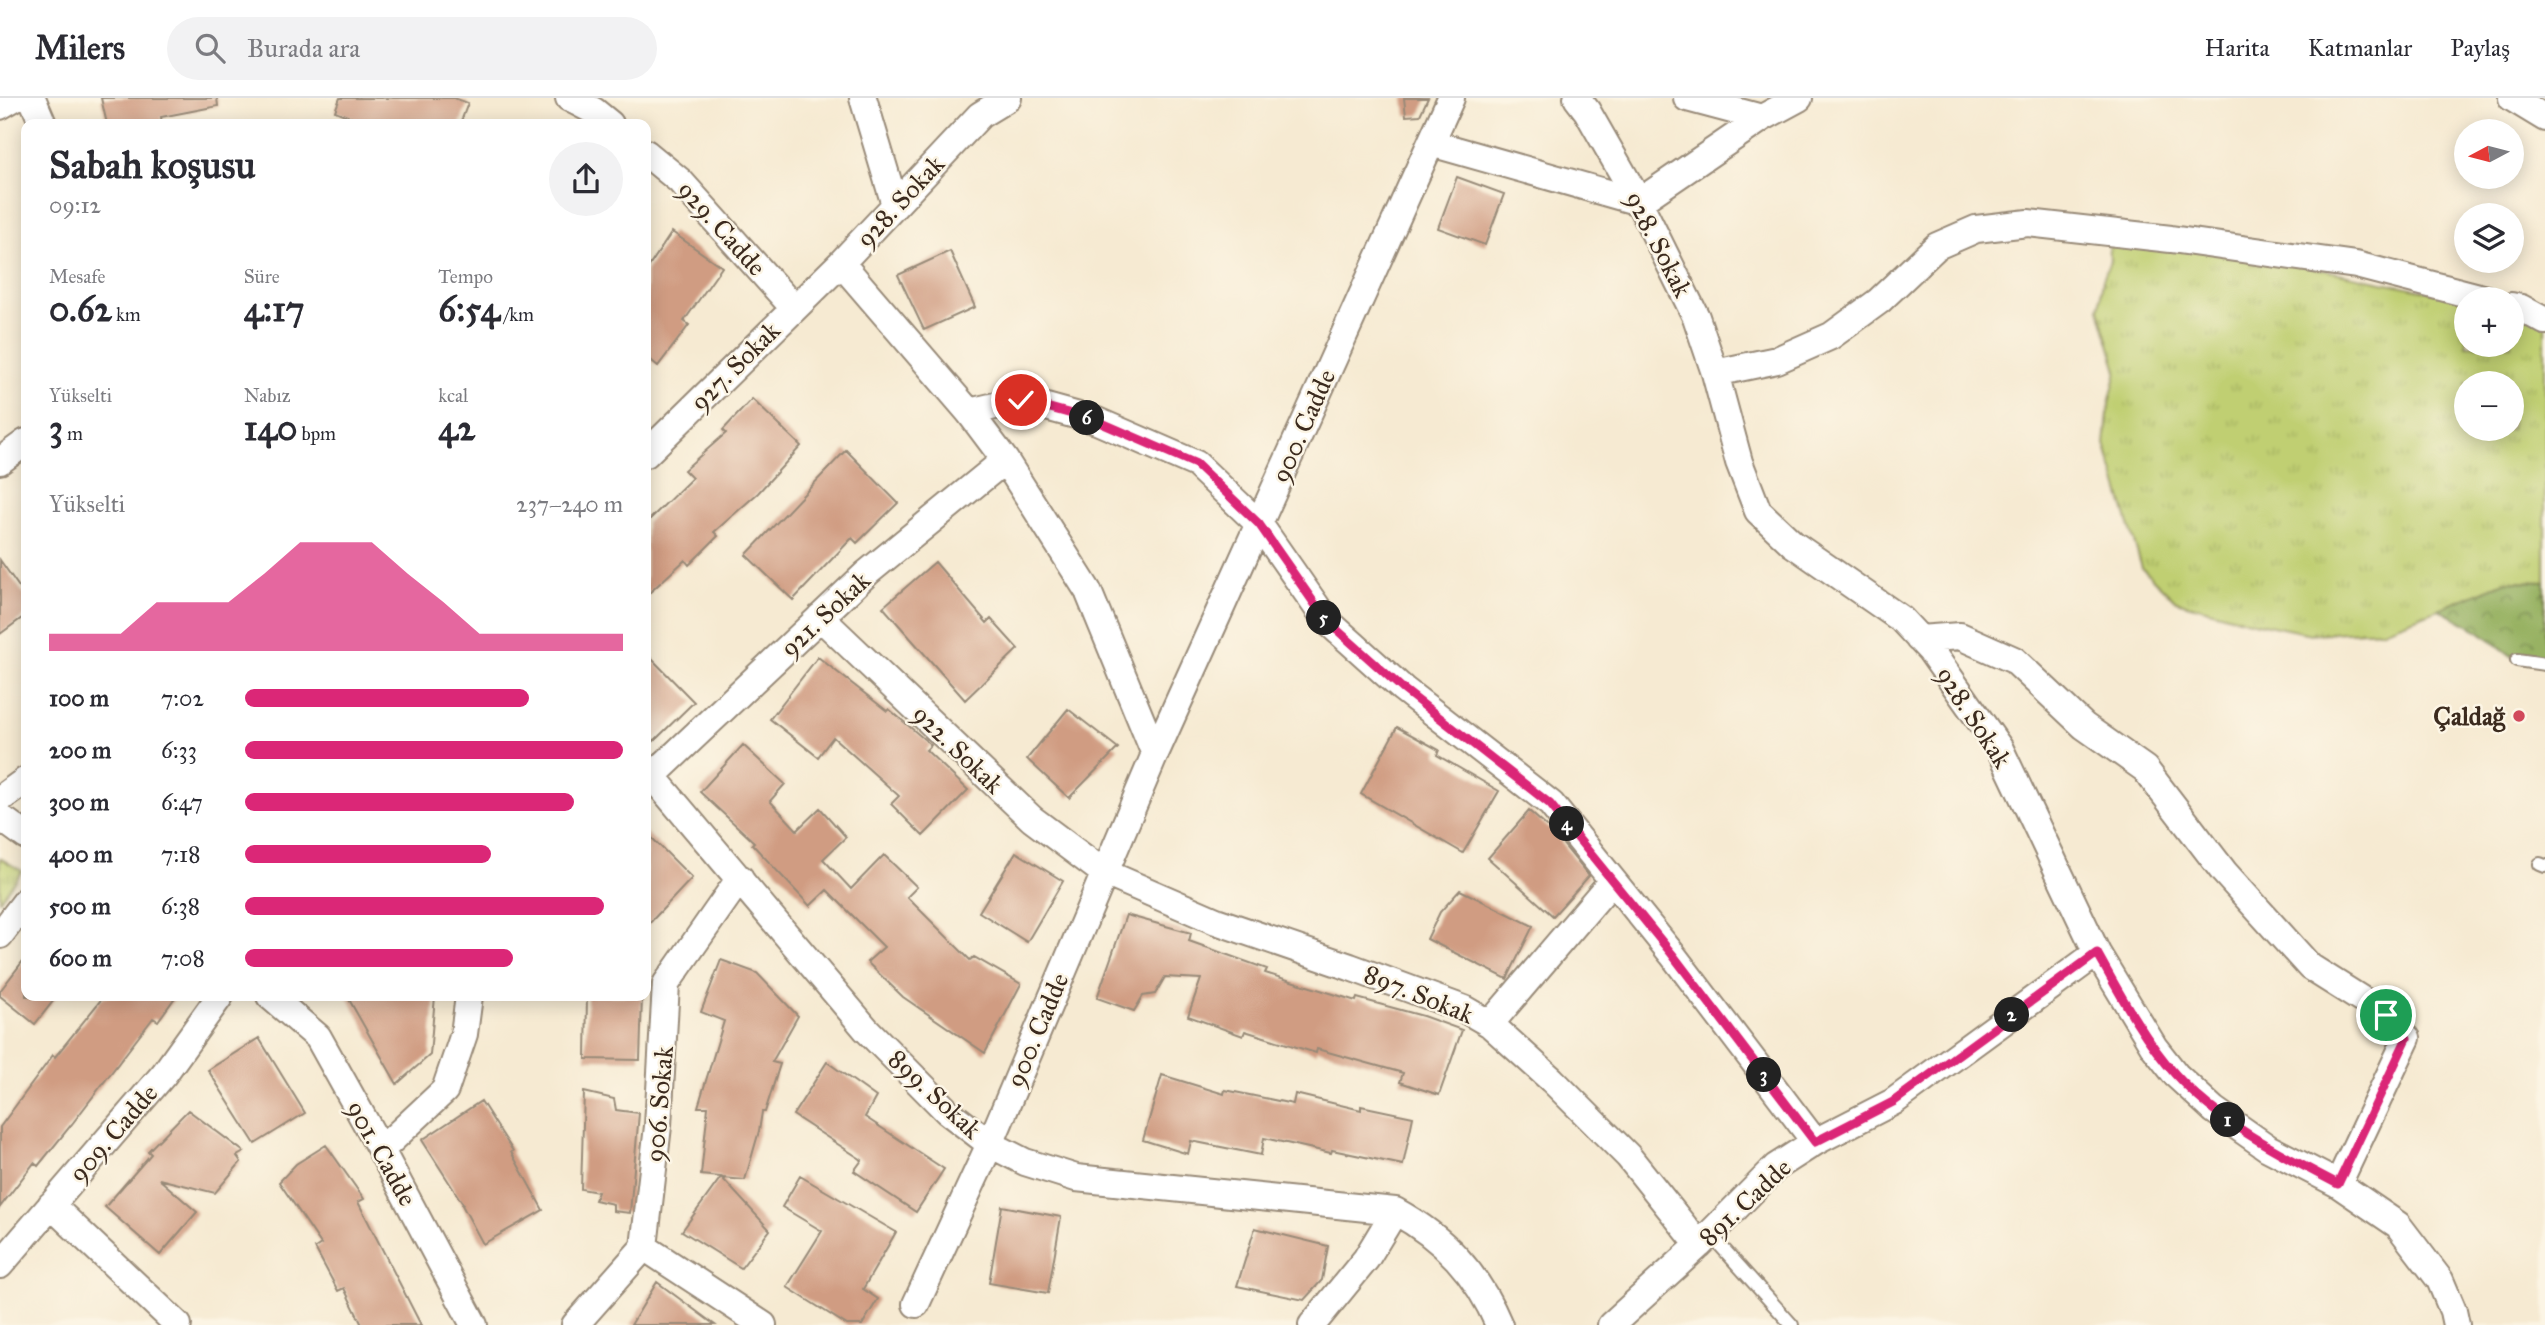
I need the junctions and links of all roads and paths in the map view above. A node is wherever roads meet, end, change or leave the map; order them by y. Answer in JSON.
{"nodes":[{"id":1,"x":14,"y":98,"type":"edge"},
{"id":2,"x":32,"y":98,"type":"edge"},
{"id":3,"x":569,"y":98,"type":"edge"},
{"id":4,"x":863,"y":98,"type":"edge"},
{"id":5,"x":1008,"y":98,"type":"edge"},
{"id":6,"x":1451,"y":98,"type":"edge"},
{"id":7,"x":1577,"y":98,"type":"edge"},
{"id":8,"x":1687,"y":98,"type":"edge"},
{"id":9,"x":1799,"y":98,"type":"edge"},
{"id":10,"x":2512,"y":98,"type":"edge"},
{"id":11,"x":0,"y":106,"type":"edge"},
{"id":12,"x":1762,"y":118,"type":"junction"},
{"id":13,"x":2545,"y":118,"type":"edge"},
{"id":14,"x":41,"y":119,"type":"edge"},
{"id":15,"x":596,"y":119,"type":"edge"},
{"id":16,"x":1431,"y":143,"type":"junction"},
{"id":17,"x":651,"y":157,"type":"edge"},
{"id":18,"x":1639,"y":202,"type":"junction"},
{"id":19,"x":895,"y":205,"type":"junction"},
{"id":20,"x":841,"y":263,"type":"junction"},
{"id":21,"x":2454,"y":290,"type":"edge"},
{"id":22,"x":794,"y":308,"type":"junction"},
{"id":23,"x":2524,"y":312,"type":"edge"},
{"id":24,"x":2545,"y":321,"type":"edge"},
{"id":25,"x":1715,"y":373,"type":"junction"},
{"id":26,"x":969,"y":412,"type":"junction"},
{"id":27,"x":21,"y":446,"type":"edge"},
{"id":28,"x":651,"y":449,"type":"edge"},
{"id":29,"x":1005,"y":460,"type":"junction"},
{"id":30,"x":0,"y":461,"type":"edge"},
{"id":31,"x":1259,"y":524,"type":"junction"},
{"id":32,"x":820,"y":617,"type":"junction"},
{"id":33,"x":1919,"y":639,"type":"junction"},
{"id":34,"x":2517,"y":660,"type":"dead end"},
{"id":35,"x":2545,"y":664,"type":"edge"},
{"id":36,"x":1155,"y":754,"type":"junction"},
{"id":37,"x":651,"y":773,"type":"edge"},
{"id":38,"x":651,"y":779,"type":"edge"},
{"id":39,"x":21,"y":784,"type":"edge"},
{"id":40,"x":0,"y":799,"type":"edge"},
{"id":41,"x":0,"y":817,"type":"edge"},
{"id":42,"x":21,"y":832,"type":"edge"},
{"id":43,"x":1103,"y":872,"type":"junction"},
{"id":44,"x":740,"y":878,"type":"junction"},
{"id":45,"x":1612,"y":881,"type":"junction"},
{"id":46,"x":21,"y":908,"type":"edge"},
{"id":47,"x":0,"y":935,"type":"edge"},
{"id":48,"x":2097,"y":953,"type":"junction"},
{"id":49,"x":216,"y":1001,"type":"edge"},
{"id":50,"x":277,"y":1001,"type":"edge"},
{"id":51,"x":468,"y":1001,"type":"edge"},
{"id":52,"x":1490,"y":1024,"type":"junction"},
{"id":53,"x":1815,"y":1142,"type":"junction"},
{"id":54,"x":990,"y":1144,"type":"junction"},
{"id":55,"x":381,"y":1150,"type":"junction"},
{"id":56,"x":2338,"y":1184,"type":"junction"},
{"id":57,"x":51,"y":1205,"type":"junction"},
{"id":58,"x":1395,"y":1211,"type":"junction"},
{"id":59,"x":1704,"y":1240,"type":"junction"},
{"id":60,"x":645,"y":1247,"type":"junction"},
{"id":61,"x":0,"y":1265,"type":"edge"},
{"id":62,"x":916,"y":1304,"type":"dead end"},
{"id":63,"x":2460,"y":1320,"type":"edge"},
{"id":64,"x":178,"y":1325,"type":"edge"},
{"id":65,"x":474,"y":1325,"type":"edge"},
{"id":66,"x":575,"y":1325,"type":"edge"},
{"id":67,"x":763,"y":1325,"type":"edge"},
{"id":68,"x":1312,"y":1325,"type":"edge"},
{"id":69,"x":1499,"y":1325,"type":"edge"},
{"id":70,"x":1611,"y":1325,"type":"edge"},
{"id":71,"x":1792,"y":1325,"type":"edge"}],
"edges":[{"from":1,"to":11,"type":"street"},
{"from":2,"to":14,"type":"street"},
{"from":3,"to":15,"type":"street"},
{"from":4,"to":19,"type":"street"},
{"from":5,"to":19,"type":"street","name":"928. Sokak"},
{"from":6,"to":16,"type":"street","name":"900. Cadde"},
{"from":7,"to":18,"type":"street","name":"928. Sokak"},
{"from":8,"to":12,"type":"street"},
{"from":9,"to":12,"type":"street"},
{"from":10,"to":13,"type":"street"},
{"from":12,"to":18,"type":"street"},
{"from":16,"to":18,"type":"street"},
{"from":16,"to":31,"type":"street","name":"900. Cadde"},
{"from":17,"to":22,"type":"street","name":"929. Cadde"},
{"from":18,"to":25,"type":"street","name":"928. Sokak"},
{"from":19,"to":20,"type":"street","name":"928. Sokak"},
{"from":20,"to":22,"type":"street","name":"928. Sokak"},
{"from":20,"to":26,"type":"street"},
{"from":21,"to":25,"type":"street"},
{"from":22,"to":28,"type":"street","name":"927. Sokak"},
{"from":23,"to":24,"type":"street"},
{"from":25,"to":33,"type":"street","name":"928. Sokak"},
{"from":26,"to":29,"type":"street"},
{"from":26,"to":31,"type":"street"},
{"from":27,"to":30,"type":"street"},
{"from":29,"to":32,"type":"street","name":"921. Sokak"},
{"from":29,"to":36,"type":"street"},
{"from":31,"to":36,"type":"street","name":"900. Cadde"},
{"from":31,"to":45,"type":"street"},
{"from":32,"to":37,"type":"street","name":"921. Sokak"},
{"from":32,"to":43,"type":"street","name":"922. Sokak"},
{"from":33,"to":48,"type":"street","name":"928. Sokak"},
{"from":33,"to":56,"type":"street"},
{"from":34,"to":35,"type":"lane"},
{"from":36,"to":43,"type":"street","name":"900. Cadde"},
{"from":38,"to":44,"type":"street","name":"899. Sokak"},
{"from":39,"to":40,"type":"street"},
{"from":41,"to":42,"type":"street"},
{"from":43,"to":52,"type":"street","name":"897. Sokak"},
{"from":43,"to":54,"type":"street","name":"900. Cadde"},
{"from":44,"to":54,"type":"street","name":"899. Sokak"},
{"from":44,"to":60,"type":"street","name":"906. Sokak"},
{"from":45,"to":52,"type":"street"},
{"from":45,"to":53,"type":"street"},
{"from":46,"to":47,"type":"street"},
{"from":48,"to":53,"type":"street","name":"891. Cadde"},
{"from":48,"to":56,"type":"street","name":"928. Sokak"},
{"from":49,"to":57,"type":"street","name":"909. Cadde"},
{"from":50,"to":55,"type":"street","name":"901. Cadde"},
{"from":51,"to":55,"type":"street"},
{"from":52,"to":59,"type":"street","name":"897. Sokak"},
{"from":53,"to":59,"type":"street","name":"891. Cadde"},
{"from":54,"to":58,"type":"street","name":"899. Sokak"},
{"from":54,"to":62,"type":"street","name":"900. Cadde"},
{"from":55,"to":65,"type":"street","name":"901. Cadde"},
{"from":56,"to":63,"type":"street","name":"928. Sokak"},
{"from":57,"to":61,"type":"street","name":"909. Cadde"},
{"from":57,"to":64,"type":"street"},
{"from":58,"to":68,"type":"street"},
{"from":58,"to":69,"type":"street","name":"899. Sokak"},
{"from":59,"to":70,"type":"street","name":"891. Cadde"},
{"from":59,"to":71,"type":"lane"},
{"from":60,"to":66,"type":"street"},
{"from":60,"to":67,"type":"street"}]}
